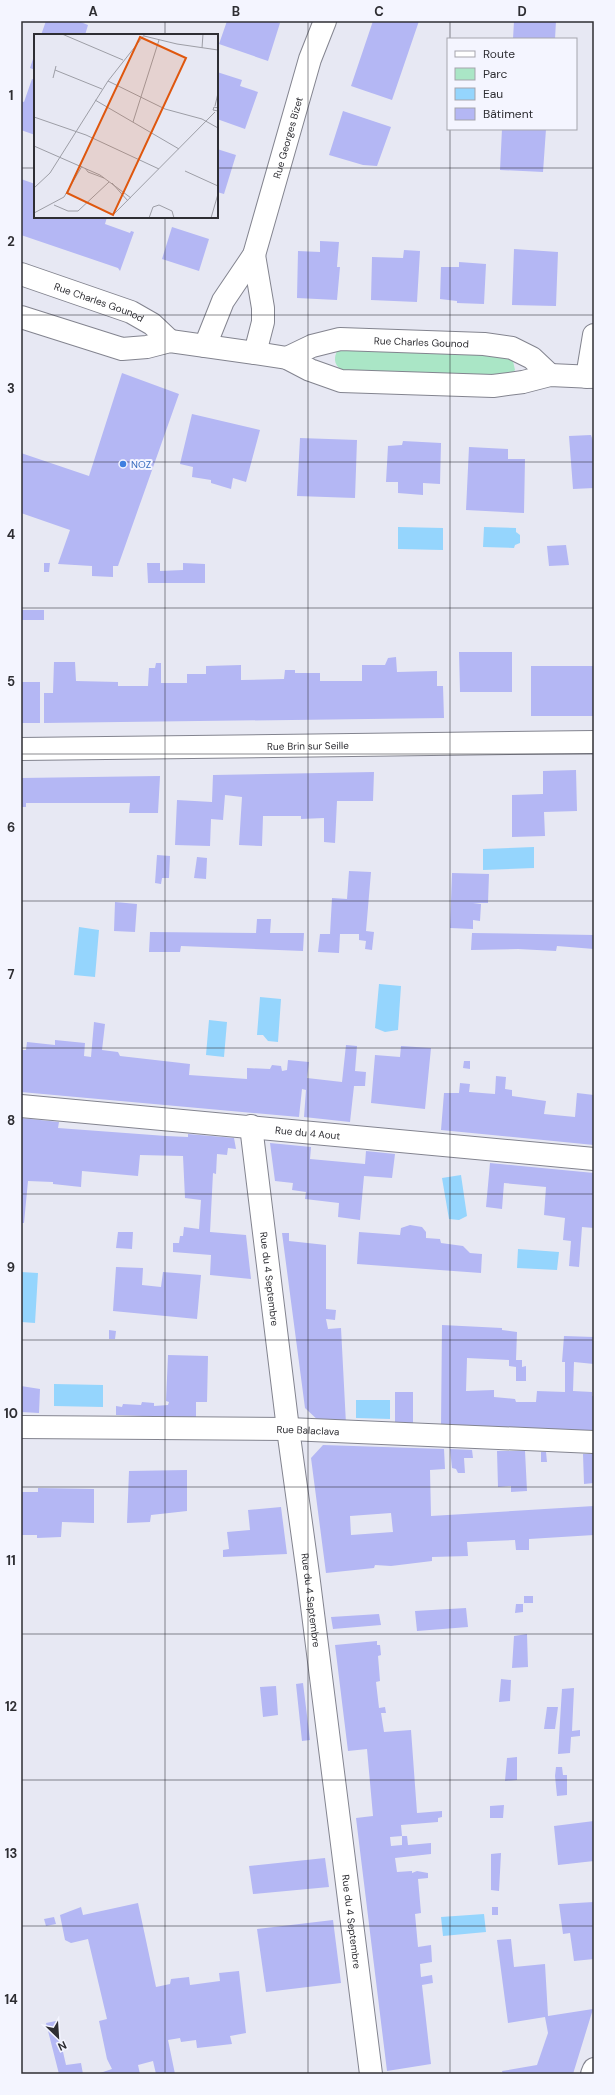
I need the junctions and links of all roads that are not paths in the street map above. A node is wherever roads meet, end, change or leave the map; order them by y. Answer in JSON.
{"nodes":[{"id":1,"x":325,"y":21,"type":"edge"},
{"id":2,"x":254,"y":255,"type":"junction"},
{"id":3,"x":21,"y":274,"type":"edge"},
{"id":4,"x":21,"y":317,"type":"edge"},
{"id":5,"x":594,"y":335,"type":"edge"},
{"id":6,"x":170,"y":341,"type":"junction"},
{"id":7,"x":205,"y":346,"type":"junction"},
{"id":8,"x":255,"y":353,"type":"junction"},
{"id":9,"x":287,"y":358,"type":"junction"},
{"id":10,"x":550,"y":375,"type":"junction"},
{"id":11,"x":590,"y":377,"type":"edge"},
{"id":12,"x":594,"y":742,"type":"edge"},
{"id":13,"x":21,"y":749,"type":"edge"},
{"id":14,"x":21,"y":1106,"type":"edge"},
{"id":15,"x":250,"y":1126,"type":"junction"},
{"id":16,"x":594,"y":1159,"type":"edge"},
{"id":17,"x":21,"y":1427,"type":"edge"},
{"id":18,"x":288,"y":1429,"type":"junction"},
{"id":19,"x":594,"y":1442,"type":"edge"},
{"id":20,"x":594,"y":2069,"type":"edge"},
{"id":21,"x":371,"y":2074,"type":"edge"},
{"id":22,"x":592,"y":2074,"type":"edge"}],
"edges":[{"from":1,"to":2,"type":"street","name":"Rue Georges Bizet"},
{"from":2,"to":7,"type":"street","name":"Rue Georges Bizet"},
{"from":2,"to":8,"type":"street","name":"Rue Georges Bizet"},
{"from":3,"to":6,"type":"street","name":"Rue Charles Gounod"},
{"from":4,"to":6,"type":"street"},
{"from":5,"to":11,"type":"street"},
{"from":6,"to":7,"type":"street"},
{"from":7,"to":8,"type":"street"},
{"from":8,"to":9,"type":"street"},
{"from":9,"to":10,"type":"street"},
{"from":9,"to":10,"type":"street","name":"Rue Charles Gounod"},
{"from":10,"to":11,"type":"street"},
{"from":12,"to":13,"type":"street","name":"Rue Brin sur Seille"},
{"from":14,"to":15,"type":"street","name":"Rue du 4 Aout"},
{"from":15,"to":16,"type":"street","name":"Rue du 4 Aout"},
{"from":15,"to":18,"type":"street","name":"Rue du 4 Septembre"},
{"from":17,"to":18,"type":"street","name":"Rue Balaclava"},
{"from":18,"to":19,"type":"street","name":"Rue Balaclava"},
{"from":18,"to":21,"type":"street","name":"Rue du 4 Septembre"},
{"from":20,"to":22,"type":"street"}]}
